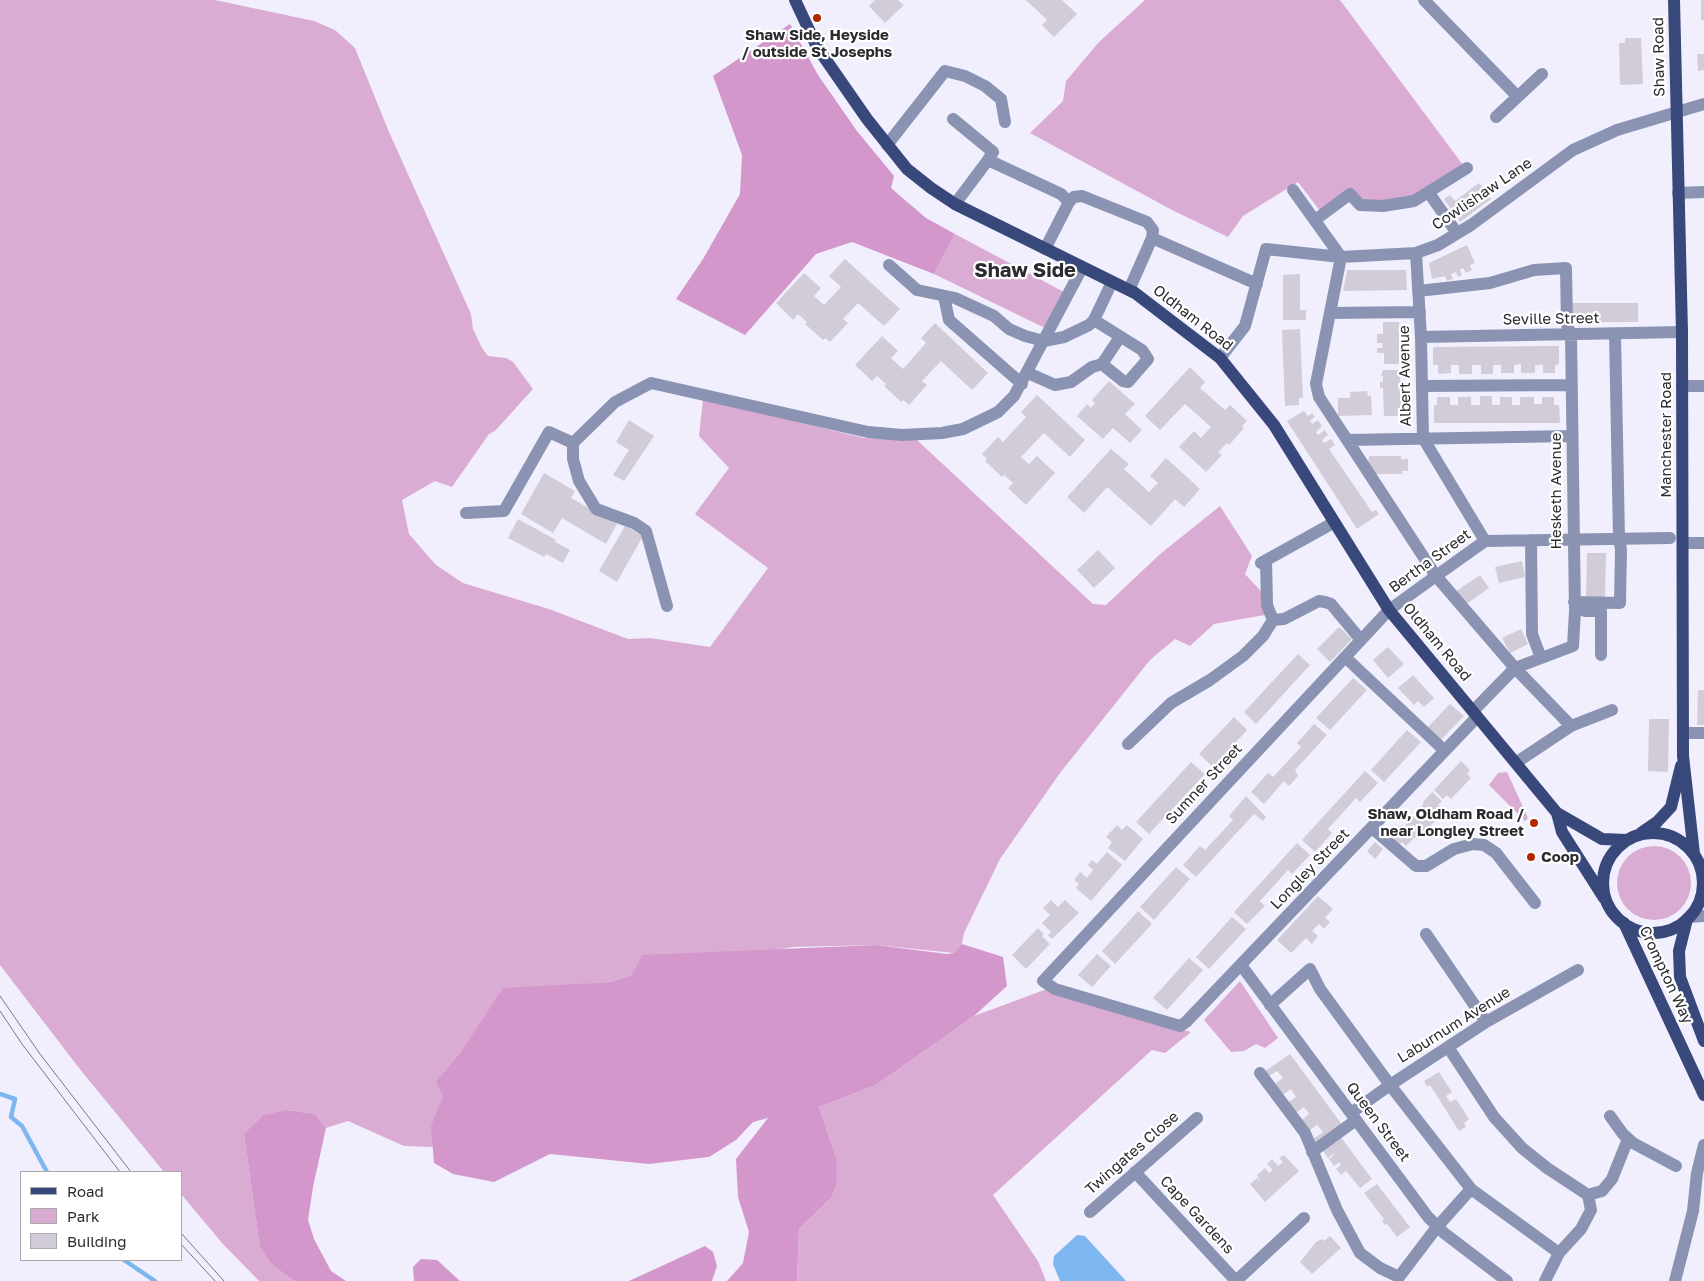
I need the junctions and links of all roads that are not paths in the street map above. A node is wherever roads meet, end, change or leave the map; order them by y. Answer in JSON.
{"nodes":[{"id":1,"x":795,"y":0,"type":"edge"},
{"id":2,"x":1424,"y":0,"type":"edge"},
{"id":3,"x":1674,"y":0,"type":"edge"},
{"id":4,"x":1542,"y":74,"type":"dead end"},
{"id":5,"x":1517,"y":96,"type":"junction"},
{"id":6,"x":1704,"y":104,"type":"edge"},
{"id":7,"x":1676,"y":114,"type":"junction"},
{"id":8,"x":1496,"y":117,"type":"dead end"},
{"id":9,"x":952,"y":119,"type":"dead end"},
{"id":10,"x":1004,"y":122,"type":"dead end"},
{"id":11,"x":887,"y":144,"type":"junction"},
{"id":12,"x":988,"y":160,"type":"junction"},
{"id":13,"x":1467,"y":168,"type":"dead end"},
{"id":14,"x":1293,"y":190,"type":"dead end"},
{"id":15,"x":1704,"y":192,"type":"edge"},
{"id":16,"x":1429,"y":193,"type":"junction"},
{"id":17,"x":1678,"y":193,"type":"junction"},
{"id":18,"x":1069,"y":202,"type":"junction"},
{"id":19,"x":955,"y":204,"type":"junction"},
{"id":20,"x":1314,"y":220,"type":"junction"},
{"id":21,"x":1457,"y":233,"type":"junction"},
{"id":22,"x":1152,"y":238,"type":"junction"},
{"id":23,"x":1046,"y":249,"type":"junction"},
{"id":24,"x":1416,"y":253,"type":"junction"},
{"id":25,"x":1341,"y":257,"type":"junction"},
{"id":26,"x":888,"y":265,"type":"dead end"},
{"id":27,"x":1082,"y":268,"type":"junction"},
{"id":28,"x":1112,"y":282,"type":"junction"},
{"id":29,"x":1257,"y":284,"type":"junction"},
{"id":30,"x":1129,"y":290,"type":"junction"},
{"id":31,"x":1418,"y":291,"type":"junction"},
{"id":32,"x":944,"y":296,"type":"junction"},
{"id":33,"x":1420,"y":312,"type":"junction"},
{"id":34,"x":1330,"y":313,"type":"junction"},
{"id":35,"x":1094,"y":320,"type":"junction"},
{"id":36,"x":1682,"y":332,"type":"junction"},
{"id":37,"x":1615,"y":334,"type":"junction"},
{"id":38,"x":1571,"y":335,"type":"junction"},
{"id":39,"x":1120,"y":337,"type":"junction"},
{"id":40,"x":1421,"y":337,"type":"junction"},
{"id":41,"x":1044,"y":341,"type":"junction"},
{"id":42,"x":1220,"y":358,"type":"junction"},
{"id":43,"x":1102,"y":364,"type":"junction"},
{"id":44,"x":1025,"y":379,"type":"junction"},
{"id":45,"x":1571,"y":385,"type":"junction"},
{"id":46,"x":1422,"y":386,"type":"junction"},
{"id":47,"x":1682,"y":386,"type":"junction"},
{"id":48,"x":1704,"y":386,"type":"edge"},
{"id":49,"x":1572,"y":436,"type":"junction"},
{"id":50,"x":1423,"y":438,"type":"junction"},
{"id":51,"x":1347,"y":440,"type":"junction"},
{"id":52,"x":573,"y":443,"type":"junction"},
{"id":53,"x":466,"y":513,"type":"dead end"},
{"id":54,"x":1333,"y":523,"type":"junction"},
{"id":55,"x":1619,"y":538,"type":"junction"},
{"id":56,"x":1670,"y":538,"type":"dead end"},
{"id":57,"x":1531,"y":540,"type":"junction"},
{"id":58,"x":1573,"y":540,"type":"junction"},
{"id":59,"x":1485,"y":541,"type":"junction"},
{"id":60,"x":1684,"y":543,"type":"junction"},
{"id":61,"x":1704,"y":543,"type":"edge"},
{"id":62,"x":1436,"y":576,"type":"junction"},
{"id":63,"x":668,"y":606,"type":"dead end"},
{"id":64,"x":1574,"y":606,"type":"junction"},
{"id":65,"x":1389,"y":610,"type":"junction"},
{"id":66,"x":1273,"y":620,"type":"junction"},
{"id":67,"x":1361,"y":640,"type":"junction"},
{"id":68,"x":1601,"y":655,"type":"dead end"},
{"id":69,"x":1346,"y":657,"type":"junction"},
{"id":70,"x":1541,"y":658,"type":"junction"},
{"id":71,"x":1516,"y":668,"type":"junction"},
{"id":72,"x":1612,"y":710,"type":"dead end"},
{"id":73,"x":1475,"y":714,"type":"junction"},
{"id":74,"x":1571,"y":726,"type":"junction"},
{"id":75,"x":1684,"y":733,"type":"junction"},
{"id":76,"x":1704,"y":733,"type":"edge"},
{"id":77,"x":1128,"y":744,"type":"dead end"},
{"id":78,"x":1444,"y":752,"type":"junction"},
{"id":79,"x":1683,"y":756,"type":"junction"},
{"id":80,"x":1517,"y":762,"type":"junction"},
{"id":81,"x":1558,"y":813,"type":"junction"},
{"id":82,"x":1372,"y":828,"type":"junction"},
{"id":83,"x":1633,"y":838,"type":"junction"},
{"id":84,"x":1694,"y":854,"type":"junction"},
{"id":85,"x":1703,"y":872,"type":"edge"},
{"id":86,"x":1535,"y":903,"type":"dead end"},
{"id":87,"x":1608,"y":904,"type":"junction"},
{"id":88,"x":1704,"y":916,"type":"edge"},
{"id":89,"x":1688,"y":918,"type":"junction"},
{"id":90,"x":1624,"y":923,"type":"junction"},
{"id":91,"x":1426,"y":934,"type":"dead end"},
{"id":92,"x":1241,"y":965,"type":"junction"},
{"id":93,"x":1578,"y":970,"type":"dead end"},
{"id":94,"x":1270,"y":1005,"type":"junction"},
{"id":95,"x":1186,"y":1022,"type":"joint"},
{"id":96,"x":1486,"y":1022,"type":"junction"},
{"id":97,"x":1704,"y":1041,"type":"edge"},
{"id":98,"x":1448,"y":1047,"type":"junction"},
{"id":99,"x":1260,"y":1073,"type":"dead end"},
{"id":100,"x":1390,"y":1084,"type":"junction"},
{"id":101,"x":1704,"y":1095,"type":"edge"},
{"id":102,"x":1610,"y":1116,"type":"dead end"},
{"id":103,"x":1354,"y":1117,"type":"junction"},
{"id":104,"x":1197,"y":1118,"type":"dead end"},
{"id":105,"x":1628,"y":1139,"type":"junction"},
{"id":106,"x":1704,"y":1145,"type":"edge"},
{"id":107,"x":1312,"y":1152,"type":"junction"},
{"id":108,"x":1676,"y":1166,"type":"dead end"},
{"id":109,"x":1135,"y":1172,"type":"junction"},
{"id":110,"x":1704,"y":1180,"type":"edge"},
{"id":111,"x":1471,"y":1189,"type":"junction"},
{"id":112,"x":1694,"y":1192,"type":"junction"},
{"id":113,"x":1588,"y":1195,"type":"junction"},
{"id":114,"x":1704,"y":1202,"type":"edge"},
{"id":115,"x":1693,"y":1211,"type":"junction"},
{"id":116,"x":1090,"y":1212,"type":"dead end"},
{"id":117,"x":1304,"y":1218,"type":"dead end"},
{"id":118,"x":1437,"y":1227,"type":"junction"},
{"id":119,"x":1559,"y":1253,"type":"junction"},
{"id":120,"x":1236,"y":1281,"type":"edge"},
{"id":121,"x":1507,"y":1281,"type":"edge"},
{"id":122,"x":1545,"y":1281,"type":"edge"},
{"id":123,"x":1675,"y":1281,"type":"edge"}],
"edges":[{"from":1,"to":11,"type":"main road","name":"Oldham Road"},
{"from":2,"to":5,"type":"street"},
{"from":3,"to":7,"type":"main road","name":"Shaw Road"},
{"from":4,"to":5,"type":"street"},
{"from":5,"to":8,"type":"street"},
{"from":6,"to":7,"type":"street","name":"Cowlishaw Lane"},
{"from":7,"to":17,"type":"main road","name":"Manchester Road"},
{"from":7,"to":21,"type":"street","name":"Cowlishaw Lane"},
{"from":9,"to":12,"type":"street"},
{"from":10,"to":11,"type":"street"},
{"from":11,"to":19,"type":"main road","name":"Oldham Road"},
{"from":12,"to":18,"type":"street"},
{"from":12,"to":19,"type":"street"},
{"from":13,"to":16,"type":"street"},
{"from":14,"to":20,"type":"street"},
{"from":15,"to":17,"type":"street"},
{"from":16,"to":20,"type":"street"},
{"from":16,"to":21,"type":"street"},
{"from":17,"to":36,"type":"main road","name":"Manchester Road"},
{"from":18,"to":22,"type":"street"},
{"from":18,"to":23,"type":"street"},
{"from":19,"to":23,"type":"main road","name":"Oldham Road"},
{"from":20,"to":25,"type":"street"},
{"from":21,"to":24,"type":"street","name":"Cowlishaw Lane"},
{"from":22,"to":29,"type":"street"},
{"from":22,"to":30,"type":"street"},
{"from":23,"to":27,"type":"main road","name":"Oldham Road"},
{"from":24,"to":25,"type":"street","name":"Cowlishaw Lane"},
{"from":24,"to":31,"type":"street","name":"Albert Avenue"},
{"from":25,"to":29,"type":"street","name":"Cowlishaw Lane"},
{"from":25,"to":34,"type":"street"},
{"from":26,"to":32,"type":"street"},
{"from":27,"to":28,"type":"main road","name":"Oldham Road"},
{"from":27,"to":41,"type":"street"},
{"from":28,"to":30,"type":"main road","name":"Oldham Road"},
{"from":28,"to":35,"type":"street"},
{"from":29,"to":42,"type":"street","name":"Cowlishaw Lane"},
{"from":30,"to":42,"type":"main road","name":"Oldham Road"},
{"from":31,"to":33,"type":"street","name":"Albert Avenue"},
{"from":31,"to":38,"type":"street","name":"Hesketh Avenue"},
{"from":32,"to":41,"type":"street"},
{"from":32,"to":44,"type":"street"},
{"from":33,"to":34,"type":"street"},
{"from":33,"to":40,"type":"street","name":"Albert Avenue"},
{"from":34,"to":51,"type":"street"},
{"from":35,"to":39,"type":"street"},
{"from":35,"to":41,"type":"street"},
{"from":36,"to":37,"type":"street","name":"Seville Street"},
{"from":36,"to":47,"type":"main road","name":"Manchester Road"},
{"from":37,"to":38,"type":"street","name":"Seville Street"},
{"from":37,"to":55,"type":"street"},
{"from":38,"to":40,"type":"street","name":"Seville Street"},
{"from":38,"to":45,"type":"street","name":"Hesketh Avenue"},
{"from":39,"to":43,"type":"street"},
{"from":39,"to":43,"type":"street"},
{"from":40,"to":46,"type":"street","name":"Albert Avenue"},
{"from":41,"to":44,"type":"street"},
{"from":42,"to":54,"type":"main road","name":"Oldham Road"},
{"from":43,"to":44,"type":"street"},
{"from":44,"to":52,"type":"street"},
{"from":45,"to":46,"type":"street"},
{"from":45,"to":49,"type":"street","name":"Hesketh Avenue"},
{"from":46,"to":50,"type":"street","name":"Albert Avenue"},
{"from":47,"to":48,"type":"street"},
{"from":47,"to":60,"type":"main road","name":"Manchester Road"},
{"from":49,"to":50,"type":"street"},
{"from":49,"to":58,"type":"street","name":"Hesketh Avenue"},
{"from":50,"to":51,"type":"street"},
{"from":50,"to":59,"type":"street","name":"Albert Avenue"},
{"from":51,"to":62,"type":"street"},
{"from":52,"to":53,"type":"street"},
{"from":52,"to":63,"type":"street"},
{"from":54,"to":65,"type":"main road","name":"Oldham Road"},
{"from":54,"to":66,"type":"street"},
{"from":55,"to":56,"type":"street","name":"Bertha Street"},
{"from":55,"to":58,"type":"street","name":"Bertha Street"},
{"from":55,"to":64,"type":"street"},
{"from":57,"to":58,"type":"street","name":"Bertha Street"},
{"from":57,"to":59,"type":"street","name":"Bertha Street"},
{"from":57,"to":70,"type":"street"},
{"from":58,"to":64,"type":"street","name":"Hesketh Avenue"},
{"from":59,"to":62,"type":"street","name":"Bertha Street"},
{"from":60,"to":61,"type":"street"},
{"from":60,"to":75,"type":"main road","name":"Manchester Road"},
{"from":62,"to":65,"type":"street","name":"Bertha Street"},
{"from":62,"to":71,"type":"street"},
{"from":64,"to":68,"type":"street"},
{"from":64,"to":70,"type":"street","name":"Hesketh Avenue"},
{"from":65,"to":67,"type":"street","name":"Sumner Street"},
{"from":65,"to":73,"type":"main road","name":"Oldham Road"},
{"from":66,"to":67,"type":"street"},
{"from":66,"to":77,"type":"street"},
{"from":67,"to":69,"type":"street","name":"Sumner Street"},
{"from":69,"to":78,"type":"street"},
{"from":69,"to":95,"type":"street","name":"Sumner Street"},
{"from":70,"to":71,"type":"street"},
{"from":71,"to":73,"type":"street","name":"Longley Street"},
{"from":71,"to":74,"type":"street"},
{"from":72,"to":74,"type":"street"},
{"from":73,"to":78,"type":"street","name":"Longley Street"},
{"from":73,"to":80,"type":"main road","name":"Oldham Road"},
{"from":74,"to":80,"type":"street"},
{"from":75,"to":76,"type":"street"},
{"from":75,"to":79,"type":"main road","name":"Manchester Road"},
{"from":78,"to":82,"type":"street","name":"Longley Street"},
{"from":79,"to":83,"type":"main road","name":"Manchester Road"},
{"from":79,"to":84,"type":"main road","name":"Manchester Road"},
{"from":80,"to":81,"type":"main road","name":"Oldham Road"},
{"from":81,"to":83,"type":"main road","name":"Oldham Road"},
{"from":81,"to":87,"type":"main road","name":"Oldham Road"},
{"from":82,"to":86,"type":"street"},
{"from":82,"to":92,"type":"street","name":"Longley Street"},
{"from":83,"to":84,"type":"main road"},
{"from":83,"to":87,"type":"main road"},
{"from":84,"to":85,"type":"main road"},
{"from":85,"to":89,"type":"main road"},
{"from":87,"to":90,"type":"main road"},
{"from":88,"to":89,"type":"street"},
{"from":89,"to":90,"type":"main road"},
{"from":89,"to":97,"type":"main road","name":"Crompton Way"},
{"from":90,"to":101,"type":"main road","name":"Crompton Way"},
{"from":91,"to":96,"type":"street"},
{"from":92,"to":94,"type":"street","name":"Queen Street"},
{"from":92,"to":95,"type":"street","name":"Longley Street"},
{"from":93,"to":96,"type":"street","name":"Laburnum Avenue"},
{"from":94,"to":100,"type":"street"},
{"from":94,"to":103,"type":"street","name":"Queen Street"},
{"from":96,"to":98,"type":"street","name":"Laburnum Avenue"},
{"from":98,"to":100,"type":"street","name":"Laburnum Avenue"},
{"from":98,"to":113,"type":"street"},
{"from":99,"to":107,"type":"street"},
{"from":100,"to":103,"type":"street","name":"Laburnum Avenue"},
{"from":100,"to":111,"type":"street"},
{"from":102,"to":105,"type":"street"},
{"from":103,"to":107,"type":"street","name":"Laburnum Avenue"},
{"from":103,"to":118,"type":"street","name":"Queen Street"},
{"from":104,"to":109,"type":"street","name":"Twingates Close"},
{"from":105,"to":108,"type":"street"},
{"from":105,"to":113,"type":"street"},
{"from":106,"to":112,"type":"street"},
{"from":107,"to":118,"type":"street"},
{"from":109,"to":116,"type":"street","name":"Twingates Close"},
{"from":109,"to":120,"type":"street","name":"Cape Gardens"},
{"from":110,"to":112,"type":"street"},
{"from":111,"to":118,"type":"street"},
{"from":111,"to":119,"type":"street"},
{"from":112,"to":115,"type":"street"},
{"from":113,"to":119,"type":"street"},
{"from":114,"to":115,"type":"street"},
{"from":115,"to":123,"type":"street"},
{"from":117,"to":120,"type":"street"},
{"from":118,"to":121,"type":"street","name":"Queen Street"},
{"from":119,"to":122,"type":"street"}]}
